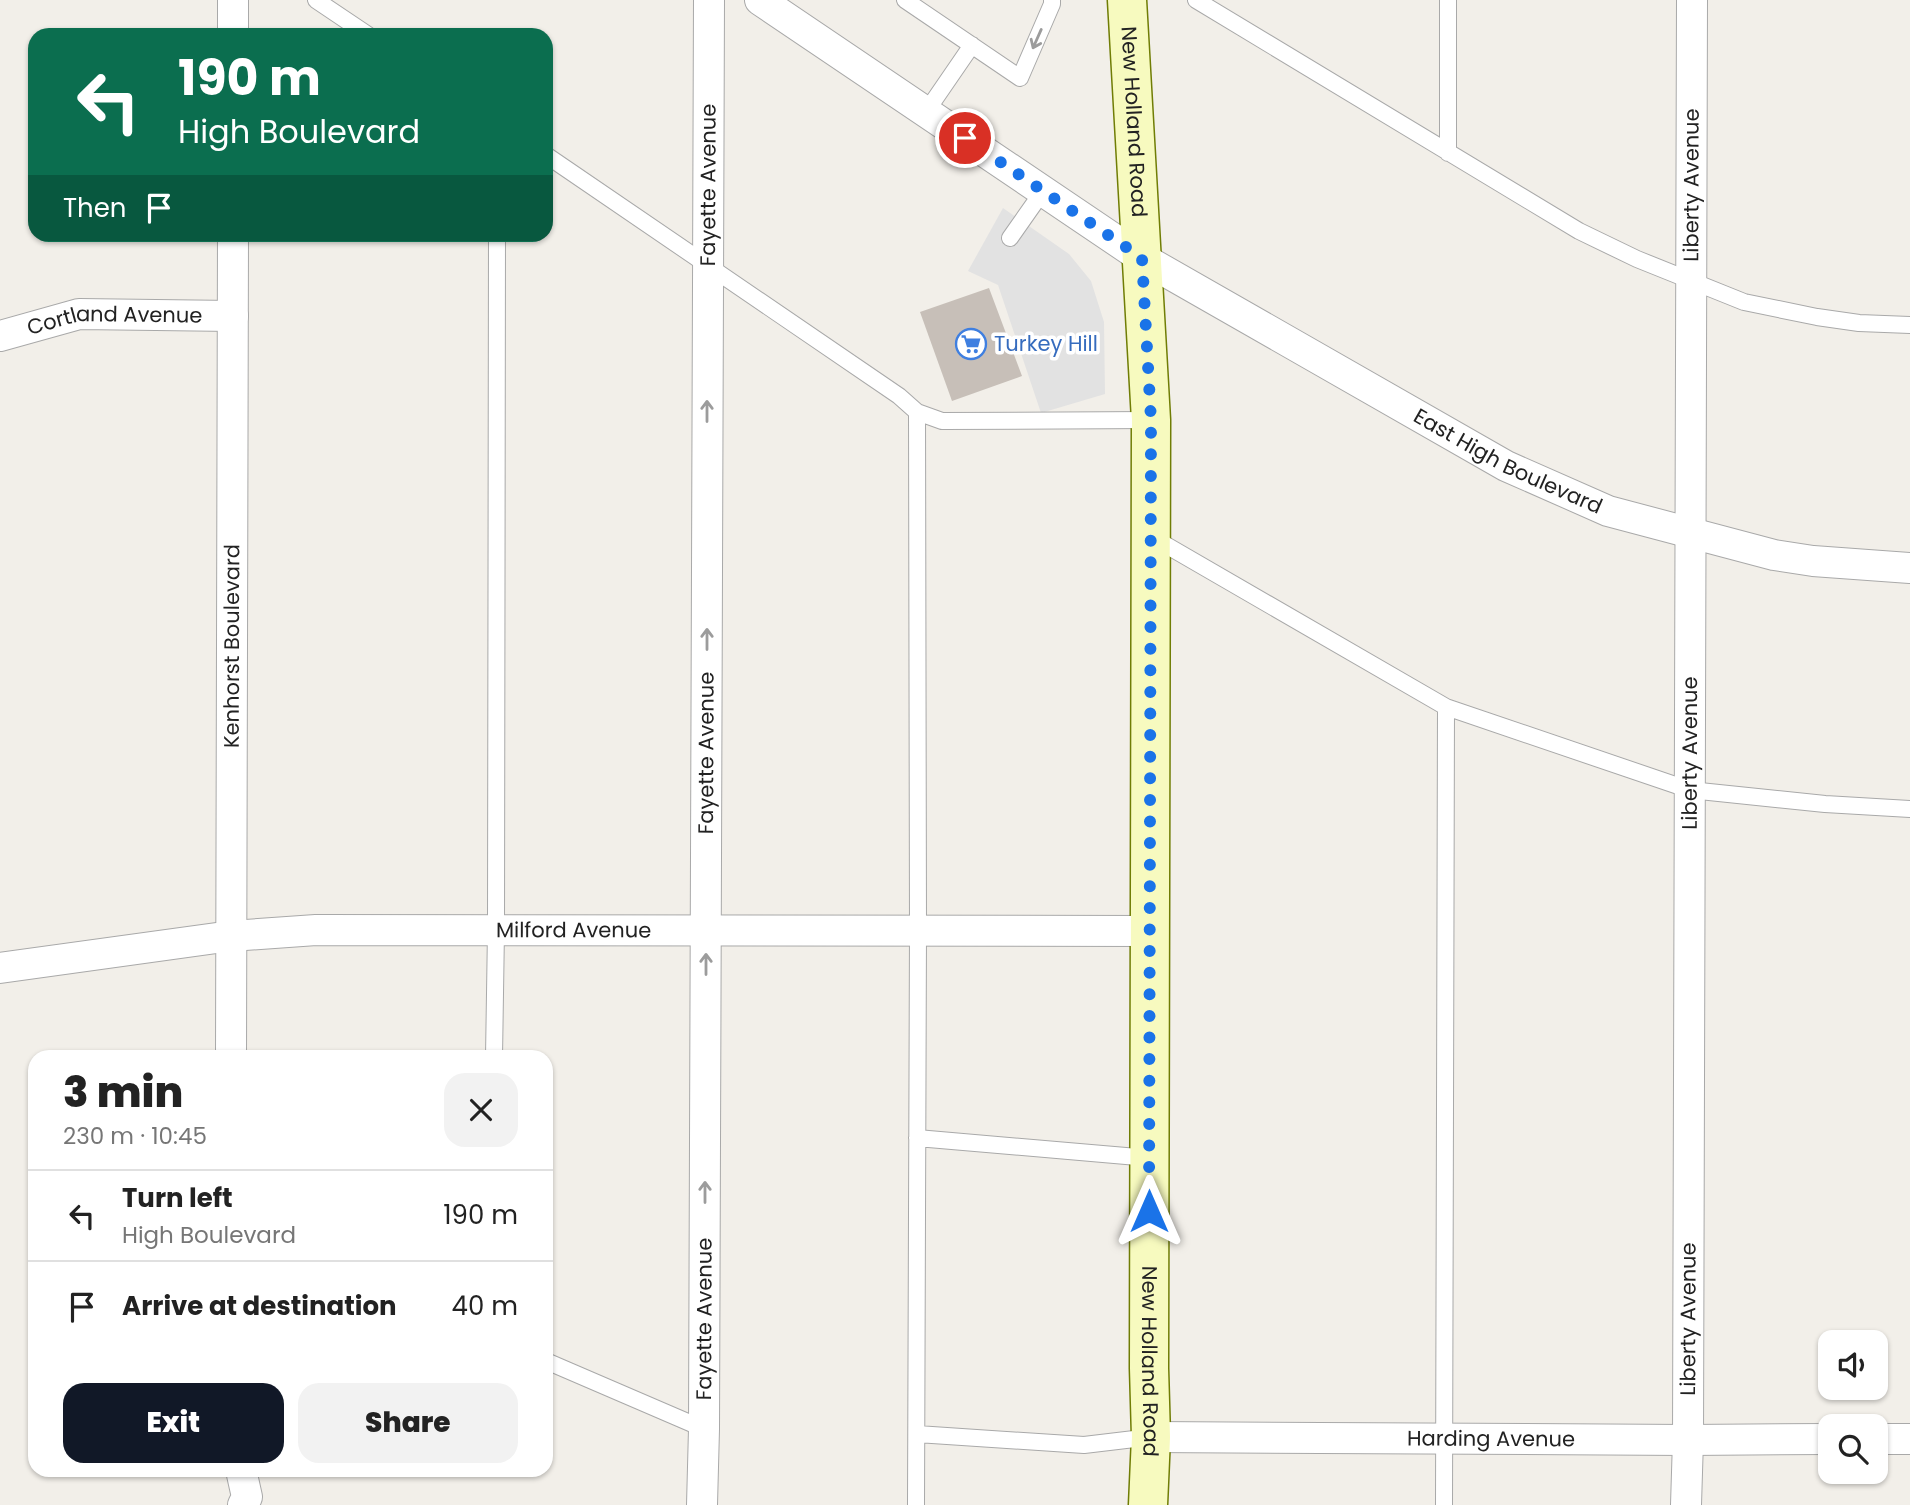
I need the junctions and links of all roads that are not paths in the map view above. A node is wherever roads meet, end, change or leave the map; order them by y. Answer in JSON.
{"nodes":[{"id":1,"x":233,"y":0,"type":"edge"},
{"id":2,"x":316,"y":0,"type":"edge"},
{"id":3,"x":709,"y":0,"type":"edge"},
{"id":4,"x":760,"y":0,"type":"edge"},
{"id":5,"x":905,"y":0,"type":"edge"},
{"id":6,"x":1052,"y":0,"type":"edge"},
{"id":7,"x":1127,"y":0,"type":"edge"},
{"id":8,"x":1196,"y":0,"type":"edge"},
{"id":9,"x":1448,"y":0,"type":"edge"},
{"id":10,"x":1692,"y":0,"type":"edge"},
{"id":11,"x":233,"y":28,"type":"edge"},
{"id":12,"x":358,"y":28,"type":"edge"},
{"id":13,"x":972,"y":45,"type":"junction"},
{"id":14,"x":926,"y":112,"type":"junction"},
{"id":15,"x":1448,"y":153,"type":"junction"},
{"id":16,"x":553,"y":160,"type":"edge"},
{"id":17,"x":1043,"y":191,"type":"junction"},
{"id":18,"x":1010,"y":238,"type":"dead end"},
{"id":19,"x":233,"y":242,"type":"edge"},
{"id":20,"x":497,"y":242,"type":"edge"},
{"id":21,"x":1142,"y":258,"type":"junction"},
{"id":22,"x":709,"y":265,"type":"junction"},
{"id":23,"x":1690,"y":280,"type":"junction"},
{"id":24,"x":233,"y":316,"type":"junction"},
{"id":25,"x":1910,"y":325,"type":"edge"},
{"id":26,"x":0,"y":336,"type":"edge"},
{"id":27,"x":917,"y":412,"type":"junction"},
{"id":28,"x":1151,"y":420,"type":"junction"},
{"id":29,"x":1690,"y":533,"type":"junction"},
{"id":30,"x":1150,"y":536,"type":"junction"},
{"id":31,"x":1910,"y":568,"type":"edge"},
{"id":32,"x":1446,"y":707,"type":"junction"},
{"id":33,"x":1690,"y":790,"type":"junction"},
{"id":34,"x":1910,"y":808,"type":"edge"},
{"id":35,"x":496,"y":930,"type":"junction"},
{"id":36,"x":706,"y":930,"type":"junction"},
{"id":37,"x":918,"y":931,"type":"junction"},
{"id":38,"x":1150,"y":931,"type":"junction"},
{"id":39,"x":231,"y":936,"type":"junction"},
{"id":40,"x":0,"y":968,"type":"edge"},
{"id":41,"x":230,"y":1050,"type":"edge"},
{"id":42,"x":494,"y":1050,"type":"edge"},
{"id":43,"x":917,"y":1138,"type":"junction"},
{"id":44,"x":1150,"y":1158,"type":"junction"},
{"id":45,"x":553,"y":1364,"type":"edge"},
{"id":46,"x":704,"y":1429,"type":"junction"},
{"id":47,"x":917,"y":1434,"type":"junction"},
{"id":48,"x":1151,"y":1437,"type":"junction"},
{"id":49,"x":1445,"y":1439,"type":"junction"},
{"id":50,"x":1888,"y":1439,"type":"edge"},
{"id":51,"x":1910,"y":1439,"type":"edge"},
{"id":52,"x":1688,"y":1440,"type":"junction"},
{"id":53,"x":1818,"y":1440,"type":"edge"},
{"id":54,"x":702,"y":1505,"type":"edge"},
{"id":55,"x":916,"y":1505,"type":"edge"},
{"id":56,"x":1148,"y":1505,"type":"edge"},
{"id":57,"x":1444,"y":1505,"type":"edge"},
{"id":58,"x":1686,"y":1505,"type":"edge"}],
"edges":[{"from":1,"to":11,"type":"street"},
{"from":2,"to":12,"type":"lane"},
{"from":3,"to":22,"type":"street","name":"Fayette Avenue"},
{"from":4,"to":14,"type":"street","name":"East High Boulevard"},
{"from":5,"to":13,"type":"lane"},
{"from":6,"to":13,"type":"lane","one_way":true},
{"from":7,"to":21,"type":"main road","name":"New Holland Road"},
{"from":8,"to":15,"type":"lane"},
{"from":9,"to":15,"type":"lane"},
{"from":10,"to":23,"type":"street","name":"Liberty Avenue"},
{"from":13,"to":14,"type":"lane"},
{"from":14,"to":17,"type":"street","name":"East High Boulevard"},
{"from":15,"to":23,"type":"lane"},
{"from":16,"to":22,"type":"lane"},
{"from":17,"to":18,"type":"lane"},
{"from":17,"to":21,"type":"street","name":"East High Boulevard"},
{"from":19,"to":24,"type":"street","name":"Kenhorst Boulevard"},
{"from":20,"to":35,"type":"lane"},
{"from":21,"to":28,"type":"main road","name":"New Holland Road"},
{"from":21,"to":29,"type":"street","name":"East High Boulevard"},
{"from":22,"to":27,"type":"lane"},
{"from":36,"to":22,"type":"street","name":"Fayette Avenue","one_way":true},
{"from":23,"to":25,"type":"lane"},
{"from":23,"to":29,"type":"street","name":"Liberty Avenue"},
{"from":24,"to":26,"type":"street","name":"Cortland Avenue"},
{"from":24,"to":39,"type":"street","name":"Kenhorst Boulevard"},
{"from":27,"to":28,"type":"lane"},
{"from":27,"to":37,"type":"lane"},
{"from":28,"to":30,"type":"main road","name":"New Holland Road"},
{"from":29,"to":31,"type":"street","name":"East High Boulevard"},
{"from":29,"to":33,"type":"street","name":"Liberty Avenue"},
{"from":30,"to":32,"type":"lane"},
{"from":30,"to":38,"type":"main road","name":"New Holland Road"},
{"from":32,"to":33,"type":"lane"},
{"from":32,"to":49,"type":"lane"},
{"from":33,"to":34,"type":"lane"},
{"from":33,"to":52,"type":"street","name":"Liberty Avenue"},
{"from":35,"to":36,"type":"street","name":"Milford Avenue"},
{"from":35,"to":39,"type":"street","name":"Milford Avenue"},
{"from":35,"to":42,"type":"lane"},
{"from":36,"to":37,"type":"street","name":"Milford Avenue"},
{"from":46,"to":36,"type":"street","name":"Fayette Avenue","one_way":true},
{"from":37,"to":38,"type":"street","name":"Milford Avenue"},
{"from":37,"to":43,"type":"lane"},
{"from":38,"to":44,"type":"main road","name":"New Holland Road"},
{"from":39,"to":40,"type":"street","name":"Milford Avenue"},
{"from":39,"to":41,"type":"street","name":"Kenhorst Boulevard"},
{"from":43,"to":44,"type":"lane"},
{"from":43,"to":47,"type":"lane"},
{"from":44,"to":48,"type":"main road","name":"New Holland Road"},
{"from":45,"to":46,"type":"lane"},
{"from":46,"to":54,"type":"street","name":"Fayette Avenue"},
{"from":47,"to":48,"type":"lane"},
{"from":47,"to":55,"type":"lane"},
{"from":48,"to":49,"type":"street","name":"Harding Avenue"},
{"from":48,"to":56,"type":"main road","name":"New Holland Road"},
{"from":49,"to":52,"type":"street","name":"Harding Avenue"},
{"from":49,"to":57,"type":"lane"},
{"from":50,"to":51,"type":"street"},
{"from":52,"to":53,"type":"street","name":"Harding Avenue"},
{"from":52,"to":58,"type":"street","name":"Liberty Avenue"}]}
